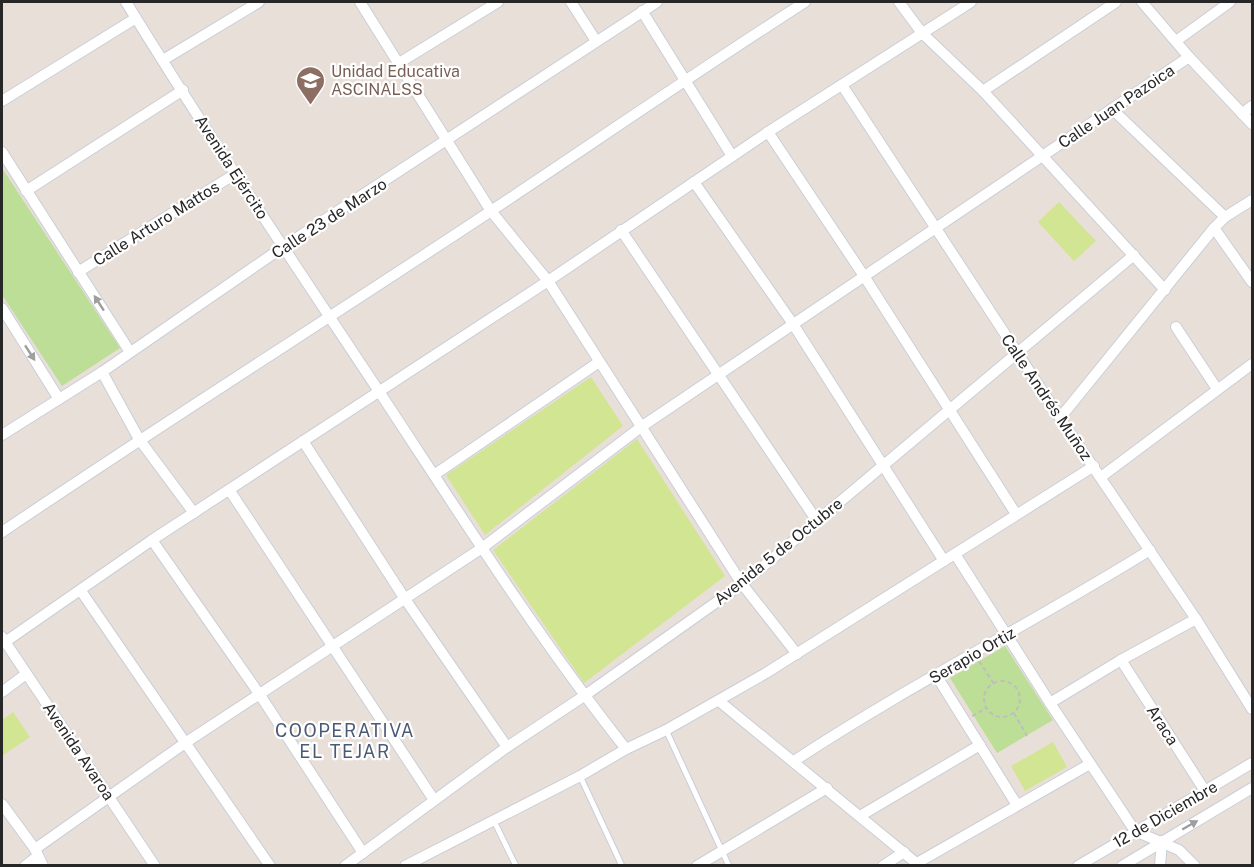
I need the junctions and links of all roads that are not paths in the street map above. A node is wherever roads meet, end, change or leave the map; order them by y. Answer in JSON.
{"nodes":[{"id":1,"x":126,"y":2,"type":"edge"},
{"id":2,"x":259,"y":2,"type":"edge"},
{"id":3,"x":360,"y":2,"type":"edge"},
{"id":4,"x":498,"y":2,"type":"edge"},
{"id":5,"x":572,"y":2,"type":"edge"},
{"id":6,"x":657,"y":2,"type":"edge"},
{"id":7,"x":805,"y":2,"type":"edge"},
{"id":8,"x":899,"y":2,"type":"edge"},
{"id":9,"x":971,"y":2,"type":"edge"},
{"id":10,"x":1116,"y":2,"type":"edge"},
{"id":11,"x":1142,"y":2,"type":"edge"},
{"id":12,"x":1230,"y":2,"type":"edge"},
{"id":13,"x":642,"y":11,"type":"junction"},
{"id":14,"x":136,"y":18,"type":"junction"},
{"id":15,"x":922,"y":33,"type":"junction"},
{"id":16,"x":596,"y":41,"type":"junction"},
{"id":17,"x":1176,"y":41,"type":"junction"},
{"id":18,"x":1189,"y":57,"type":"junction"},
{"id":19,"x":163,"y":60,"type":"junction"},
{"id":20,"x":399,"y":63,"type":"junction"},
{"id":21,"x":684,"y":80,"type":"junction"},
{"id":22,"x":842,"y":85,"type":"junction"},
{"id":23,"x":183,"y":90,"type":"junction"},
{"id":24,"x":983,"y":91,"type":"junction"},
{"id":25,"x":2,"y":101,"type":"edge"},
{"id":26,"x":1252,"y":106,"type":"edge"},
{"id":27,"x":1112,"y":109,"type":"junction"},
{"id":28,"x":1242,"y":114,"type":"junction"},
{"id":29,"x":1252,"y":124,"type":"edge"},
{"id":30,"x":768,"y":132,"type":"junction"},
{"id":31,"x":447,"y":141,"type":"junction"},
{"id":32,"x":2,"y":152,"type":"edge"},
{"id":33,"x":1043,"y":155,"type":"junction"},
{"id":34,"x":732,"y":156,"type":"junction"},
{"id":35,"x":235,"y":174,"type":"junction"},
{"id":36,"x":694,"y":182,"type":"junction"},
{"id":37,"x":26,"y":191,"type":"junction"},
{"id":38,"x":1249,"y":202,"type":"edge"},
{"id":39,"x":491,"y":211,"type":"junction"},
{"id":40,"x":1225,"y":218,"type":"junction"},
{"id":41,"x":936,"y":228,"type":"junction"},
{"id":42,"x":1214,"y":228,"type":"junction"},
{"id":43,"x":621,"y":230,"type":"junction"},
{"id":44,"x":283,"y":247,"type":"junction"},
{"id":45,"x":1134,"y":255,"type":"junction"},
{"id":46,"x":78,"y":272,"type":"junction"},
{"id":47,"x":864,"y":276,"type":"junction"},
{"id":48,"x":548,"y":281,"type":"junction"},
{"id":49,"x":1252,"y":282,"type":"edge"},
{"id":50,"x":1165,"y":290,"type":"junction"},
{"id":51,"x":2,"y":308,"type":"edge"},
{"id":52,"x":329,"y":316,"type":"junction"},
{"id":53,"x":793,"y":324,"type":"junction"},
{"id":54,"x":6,"y":325,"type":"edge"},
{"id":55,"x":1176,"y":327,"type":"dead end"},
{"id":56,"x":130,"y":352,"type":"junction"},
{"id":57,"x":1018,"y":353,"type":"junction"},
{"id":58,"x":599,"y":362,"type":"junction"},
{"id":59,"x":1252,"y":364,"type":"edge"},
{"id":60,"x":102,"y":372,"type":"junction"},
{"id":61,"x":718,"y":374,"type":"junction"},
{"id":62,"x":1217,"y":389,"type":"junction"},
{"id":63,"x":379,"y":392,"type":"junction"},
{"id":64,"x":59,"y":399,"type":"junction"},
{"id":65,"x":949,"y":410,"type":"junction"},
{"id":66,"x":1060,"y":418,"type":"junction"},
{"id":67,"x":641,"y":427,"type":"junction"},
{"id":68,"x":2,"y":435,"type":"edge"},
{"id":69,"x":140,"y":439,"type":"junction"},
{"id":70,"x":303,"y":441,"type":"junction"},
{"id":71,"x":882,"y":466,"type":"junction"},
{"id":72,"x":1094,"y":466,"type":"junction"},
{"id":73,"x":434,"y":474,"type":"junction"},
{"id":74,"x":1101,"y":477,"type":"junction"},
{"id":75,"x":230,"y":490,"type":"junction"},
{"id":76,"x":194,"y":513,"type":"junction"},
{"id":77,"x":1016,"y":514,"type":"junction"},
{"id":78,"x":817,"y":521,"type":"junction"},
{"id":79,"x":2,"y":532,"type":"edge"},
{"id":80,"x":152,"y":540,"type":"junction"},
{"id":81,"x":482,"y":548,"type":"junction"},
{"id":82,"x":1150,"y":550,"type":"junction"},
{"id":83,"x":955,"y":554,"type":"junction"},
{"id":84,"x":944,"y":561,"type":"junction"},
{"id":85,"x":742,"y":584,"type":"junction"},
{"id":86,"x":81,"y":591,"type":"junction"},
{"id":87,"x":405,"y":599,"type":"junction"},
{"id":88,"x":1196,"y":619,"type":"junction"},
{"id":89,"x":1007,"y":635,"type":"junction"},
{"id":90,"x":3,"y":640,"type":"edge"},
{"id":91,"x":333,"y":647,"type":"junction"},
{"id":92,"x":797,"y":654,"type":"junction"},
{"id":93,"x":1121,"y":660,"type":"junction"},
{"id":94,"x":26,"y":674,"type":"junction"},
{"id":95,"x":936,"y":675,"type":"junction"},
{"id":96,"x":2,"y":692,"type":"edge"},
{"id":97,"x":260,"y":695,"type":"junction"},
{"id":98,"x":584,"y":696,"type":"junction"},
{"id":99,"x":718,"y":700,"type":"junction"},
{"id":100,"x":1050,"y":703,"type":"junction"},
{"id":101,"x":1252,"y":710,"type":"edge"},
{"id":102,"x":666,"y":730,"type":"junction"},
{"id":103,"x":185,"y":743,"type":"junction"},
{"id":104,"x":980,"y":745,"type":"junction"},
{"id":105,"x":507,"y":747,"type":"junction"},
{"id":106,"x":626,"y":749,"type":"junction"},
{"id":107,"x":794,"y":761,"type":"junction"},
{"id":108,"x":1252,"y":763,"type":"edge"},
{"id":109,"x":1090,"y":764,"type":"junction"},
{"id":110,"x":580,"y":776,"type":"junction"},
{"id":111,"x":827,"y":788,"type":"junction"},
{"id":112,"x":1252,"y":788,"type":"edge"},
{"id":113,"x":1205,"y":791,"type":"junction"},
{"id":114,"x":110,"y":796,"type":"junction"},
{"id":115,"x":434,"y":800,"type":"junction"},
{"id":116,"x":2,"y":804,"type":"edge"},
{"id":117,"x":1017,"y":805,"type":"junction"},
{"id":118,"x":860,"y":816,"type":"junction"},
{"id":119,"x":493,"y":819,"type":"junction"},
{"id":120,"x":1136,"y":831,"type":"junction"},
{"id":121,"x":1162,"y":841,"type":"junction"},
{"id":122,"x":722,"y":851,"type":"junction"},
{"id":123,"x":363,"y":852,"type":"junction"},
{"id":124,"x":904,"y":852,"type":"junction"},
{"id":125,"x":38,"y":857,"type":"edge"},
{"id":126,"x":918,"y":864,"type":"edge"},
{"id":127,"x":409,"y":865,"type":"edge"},
{"id":128,"x":25,"y":866,"type":"edge"},
{"id":129,"x":155,"y":866,"type":"edge"},
{"id":130,"x":270,"y":866,"type":"edge"},
{"id":131,"x":345,"y":866,"type":"edge"},
{"id":132,"x":516,"y":866,"type":"edge"},
{"id":133,"x":622,"y":866,"type":"edge"},
{"id":134,"x":697,"y":866,"type":"edge"},
{"id":135,"x":729,"y":866,"type":"edge"},
{"id":136,"x":883,"y":866,"type":"edge"},
{"id":137,"x":1078,"y":866,"type":"edge"},
{"id":138,"x":1122,"y":866,"type":"edge"},
{"id":139,"x":1160,"y":866,"type":"edge"},
{"id":140,"x":1195,"y":866,"type":"edge"}],
"edges":[{"from":1,"to":14,"type":"street","name":"Avenida Ejército"},
{"from":2,"to":19,"type":"street"},
{"from":3,"to":20,"type":"street"},
{"from":4,"to":20,"type":"street"},
{"from":5,"to":16,"type":"street"},
{"from":6,"to":13,"type":"street","name":"Calle 23 de Marzo"},
{"from":7,"to":21,"type":"street"},
{"from":8,"to":15,"type":"street"},
{"from":9,"to":15,"type":"street"},
{"from":10,"to":24,"type":"street"},
{"from":11,"to":17,"type":"street"},
{"from":12,"to":17,"type":"street"},
{"from":13,"to":16,"type":"street","name":"Calle 23 de Marzo"},
{"from":13,"to":21,"type":"street"},
{"from":14,"to":19,"type":"street","name":"Avenida Ejército"},
{"from":14,"to":25,"type":"street"},
{"from":15,"to":22,"type":"street"},
{"from":15,"to":24,"type":"street"},
{"from":16,"to":31,"type":"street","name":"Calle 23 de Marzo"},
{"from":17,"to":18,"type":"street"},
{"from":18,"to":27,"type":"street","name":"Calle Juan Pazoica"},
{"from":18,"to":28,"type":"street"},
{"from":19,"to":23,"type":"street","name":"Avenida Ejército"},
{"from":20,"to":31,"type":"street"},
{"from":21,"to":34,"type":"street"},
{"from":21,"to":39,"type":"street"},
{"from":22,"to":30,"type":"street"},
{"from":22,"to":41,"type":"street","name":"Calle Andrés Muñoz"},
{"from":23,"to":35,"type":"street","name":"Avenida Ejército"},
{"from":23,"to":37,"type":"street"},
{"from":24,"to":33,"type":"street"},
{"from":26,"to":28,"type":"street"},
{"from":27,"to":33,"type":"street","name":"Calle Juan Pazoica"},
{"from":27,"to":40,"type":"street"},
{"from":28,"to":29,"type":"street"},
{"from":30,"to":34,"type":"street"},
{"from":30,"to":47,"type":"street"},
{"from":31,"to":39,"type":"street"},
{"from":31,"to":44,"type":"street","name":"Calle 23 de Marzo"},
{"from":32,"to":37,"type":"street"},
{"from":33,"to":41,"type":"street","name":"Calle Juan Pazoica"},
{"from":33,"to":45,"type":"street"},
{"from":34,"to":36,"type":"street"},
{"from":35,"to":44,"type":"street","name":"Avenida Ejército"},
{"from":35,"to":46,"type":"street","name":"Calle Arturo Mattos"},
{"from":36,"to":43,"type":"street"},
{"from":36,"to":53,"type":"street"},
{"from":37,"to":46,"type":"street"},
{"from":38,"to":40,"type":"street"},
{"from":39,"to":48,"type":"street"},
{"from":39,"to":52,"type":"street"},
{"from":40,"to":42,"type":"street"},
{"from":41,"to":47,"type":"street","name":"Calle Juan Pazoica"},
{"from":41,"to":57,"type":"street","name":"Calle Andrés Muñoz"},
{"from":42,"to":49,"type":"street"},
{"from":42,"to":50,"type":"street"},
{"from":43,"to":48,"type":"street"},
{"from":43,"to":61,"type":"street"},
{"from":44,"to":52,"type":"street","name":"Avenida Ejército"},
{"from":44,"to":56,"type":"street","name":"Calle 23 de Marzo"},
{"from":45,"to":50,"type":"street"},
{"from":45,"to":57,"type":"street","name":"Avenida 5 de Octubre"},
{"from":56,"to":46,"type":"street","one_way":true},
{"from":47,"to":53,"type":"street","name":"Calle Juan Pazoica"},
{"from":47,"to":65,"type":"street"},
{"from":48,"to":58,"type":"street"},
{"from":48,"to":63,"type":"street"},
{"from":50,"to":66,"type":"street"},
{"from":51,"to":54,"type":"street"},
{"from":52,"to":63,"type":"street","name":"Avenida Ejército"},
{"from":52,"to":69,"type":"street"},
{"from":53,"to":61,"type":"street","name":"Calle Juan Pazoica"},
{"from":53,"to":71,"type":"street"},
{"from":54,"to":64,"type":"street","one_way":true},
{"from":55,"to":62,"type":"street"},
{"from":56,"to":60,"type":"street","name":"Calle 23 de Marzo"},
{"from":57,"to":65,"type":"street","name":"Avenida 5 de Octubre"},
{"from":57,"to":66,"type":"street","name":"Calle Andrés Muñoz"},
{"from":58,"to":67,"type":"street"},
{"from":58,"to":73,"type":"street"},
{"from":59,"to":62,"type":"street"},
{"from":60,"to":64,"type":"street","name":"Calle 23 de Marzo"},
{"from":60,"to":69,"type":"street"},
{"from":61,"to":67,"type":"street","name":"Calle Juan Pazoica"},
{"from":61,"to":78,"type":"street"},
{"from":62,"to":74,"type":"street"},
{"from":63,"to":70,"type":"street"},
{"from":63,"to":73,"type":"street","name":"Avenida Ejército"},
{"from":64,"to":68,"type":"street","name":"Calle 23 de Marzo"},
{"from":65,"to":71,"type":"street","name":"Avenida 5 de Octubre"},
{"from":65,"to":77,"type":"street"},
{"from":66,"to":72,"type":"street","name":"Calle Andrés Muñoz"},
{"from":67,"to":81,"type":"street","name":"Calle Juan Pazoica"},
{"from":67,"to":85,"type":"street"},
{"from":69,"to":76,"type":"street"},
{"from":69,"to":79,"type":"street"},
{"from":70,"to":75,"type":"street"},
{"from":70,"to":87,"type":"street"},
{"from":71,"to":78,"type":"street","name":"Avenida 5 de Octubre"},
{"from":71,"to":84,"type":"street"},
{"from":72,"to":74,"type":"street","name":"Calle Andrés Muñoz"},
{"from":72,"to":77,"type":"street"},
{"from":73,"to":81,"type":"street","name":"Avenida Ejército"},
{"from":74,"to":82,"type":"street","name":"Calle Andrés Muñoz"},
{"from":75,"to":76,"type":"street"},
{"from":75,"to":91,"type":"street"},
{"from":76,"to":80,"type":"street"},
{"from":77,"to":83,"type":"street"},
{"from":78,"to":85,"type":"street","name":"Avenida 5 de Octubre"},
{"from":80,"to":86,"type":"street"},
{"from":80,"to":97,"type":"street"},
{"from":81,"to":87,"type":"street","name":"Calle Juan Pazoica"},
{"from":81,"to":98,"type":"street","name":"Avenida Ejército"},
{"from":82,"to":88,"type":"street","name":"Calle Andrés Muñoz"},
{"from":82,"to":89,"type":"street","name":"Serapio Ortiz"},
{"from":83,"to":84,"type":"street"},
{"from":83,"to":89,"type":"street"},
{"from":84,"to":92,"type":"street"},
{"from":85,"to":92,"type":"street"},
{"from":85,"to":98,"type":"street","name":"Avenida 5 de Octubre"},
{"from":86,"to":90,"type":"street"},
{"from":86,"to":103,"type":"street"},
{"from":87,"to":91,"type":"street","name":"Calle Juan Pazoica"},
{"from":87,"to":105,"type":"street"},
{"from":88,"to":93,"type":"street"},
{"from":88,"to":101,"type":"street","name":"Calle Andrés Muñoz"},
{"from":89,"to":95,"type":"street","name":"Serapio Ortiz"},
{"from":89,"to":100,"type":"street"},
{"from":90,"to":94,"type":"street","name":"Avenida Avaroa"},
{"from":91,"to":97,"type":"street","name":"Calle Juan Pazoica"},
{"from":91,"to":115,"type":"street"},
{"from":92,"to":99,"type":"street"},
{"from":93,"to":100,"type":"street"},
{"from":93,"to":113,"type":"street","name":"Araca"},
{"from":94,"to":96,"type":"street"},
{"from":94,"to":114,"type":"street","name":"Avenida Avaroa"},
{"from":95,"to":104,"type":"street"},
{"from":95,"to":107,"type":"street","name":"Serapio Ortiz"},
{"from":97,"to":103,"type":"street","name":"Calle Juan Pazoica"},
{"from":97,"to":123,"type":"street"},
{"from":98,"to":105,"type":"street","name":"Avenida 5 de Octubre"},
{"from":98,"to":106,"type":"street","name":"Avenida Ejército"},
{"from":99,"to":102,"type":"street"},
{"from":99,"to":107,"type":"street"},
{"from":100,"to":109,"type":"street"},
{"from":102,"to":106,"type":"street"},
{"from":102,"to":122,"type":"lane"},
{"from":103,"to":114,"type":"street","name":"Calle Juan Pazoica"},
{"from":103,"to":130,"type":"street"},
{"from":104,"to":117,"type":"street"},
{"from":104,"to":118,"type":"street"},
{"from":105,"to":115,"type":"street","name":"Avenida 5 de Octubre"},
{"from":106,"to":110,"type":"street"},
{"from":107,"to":111,"type":"street"},
{"from":108,"to":113,"type":"street","name":"12 de Diciembre"},
{"from":109,"to":117,"type":"street"},
{"from":109,"to":120,"type":"street"},
{"from":110,"to":119,"type":"street"},
{"from":110,"to":133,"type":"lane"},
{"from":111,"to":118,"type":"street"},
{"from":111,"to":122,"type":"street"},
{"from":121,"to":112,"type":"street","name":"12 de Diciembre","one_way":true},
{"from":113,"to":120,"type":"street","name":"12 de Diciembre"},
{"from":114,"to":125,"type":"street","name":"Calle Juan Pazoica"},
{"from":114,"to":129,"type":"street","name":"Avenida Avaroa"},
{"from":115,"to":123,"type":"street","name":"Avenida 5 de Octubre"},
{"from":116,"to":125,"type":"street"},
{"from":117,"to":126,"type":"street"},
{"from":118,"to":124,"type":"street"},
{"from":119,"to":127,"type":"street"},
{"from":119,"to":132,"type":"lane"},
{"from":120,"to":121,"type":"street"},
{"from":120,"to":137,"type":"street","name":"12 de Diciembre"},
{"from":121,"to":138,"type":"street","name":"12 de Diciembre"},
{"from":121,"to":139,"type":"street"},
{"from":121,"to":140,"type":"street"},
{"from":122,"to":134,"type":"street"},
{"from":122,"to":135,"type":"lane"},
{"from":123,"to":131,"type":"street","name":"Avenida 5 de Octubre"},
{"from":124,"to":126,"type":"street"},
{"from":124,"to":136,"type":"street"},
{"from":125,"to":128,"type":"street","name":"Calle Juan Pazoica"}]}
